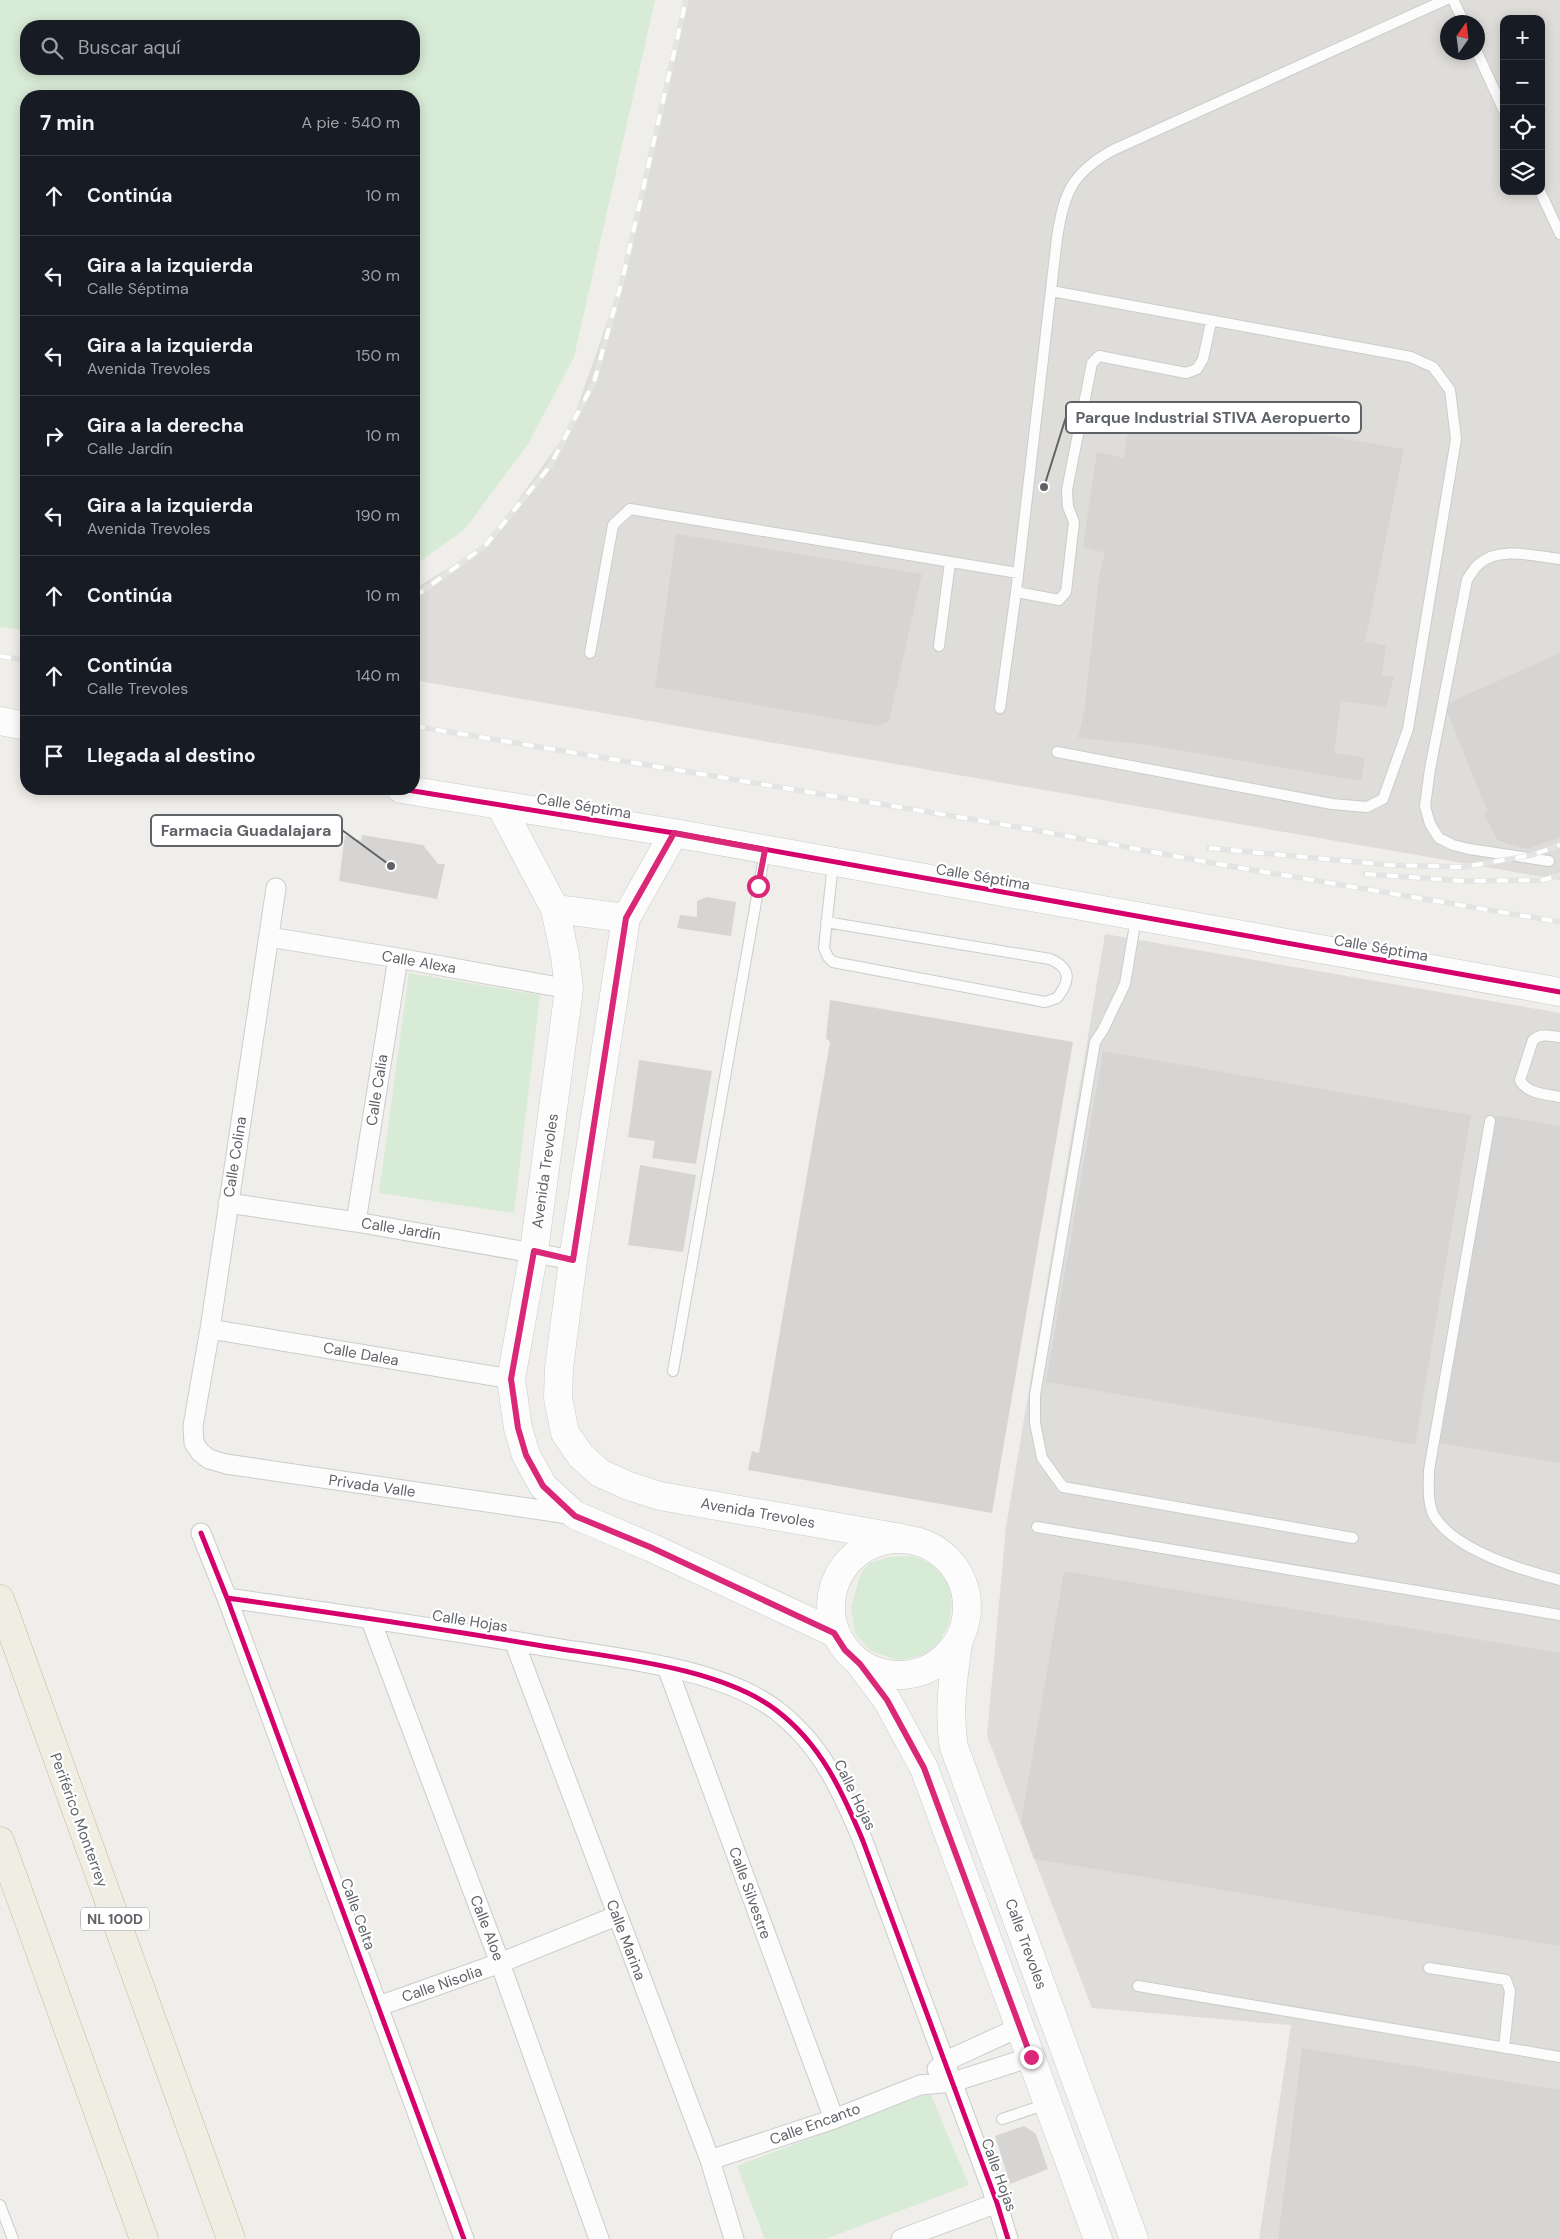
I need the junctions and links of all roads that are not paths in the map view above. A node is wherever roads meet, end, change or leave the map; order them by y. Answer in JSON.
{"nodes":[{"id":1,"x":1445,"y":0,"type":"edge"},
{"id":2,"x":1454,"y":0,"type":"edge"},
{"id":3,"x":1461,"y":15,"type":"edge"},
{"id":4,"x":1481,"y":60,"type":"edge"},
{"id":5,"x":1501,"y":105,"type":"edge"},
{"id":6,"x":1542,"y":195,"type":"edge"},
{"id":7,"x":1560,"y":234,"type":"edge"},
{"id":8,"x":1051,"y":291,"type":"junction"},
{"id":9,"x":1212,"y":322,"type":"junction"},
{"id":10,"x":1560,"y":559,"type":"edge"},
{"id":11,"x":950,"y":562,"type":"junction"},
{"id":12,"x":1018,"y":573,"type":"junction"},
{"id":13,"x":1016,"y":592,"type":"junction"},
{"id":14,"x":939,"y":646,"type":"dead end"},
{"id":15,"x":590,"y":653,"type":"dead end"},
{"id":16,"x":1000,"y":708,"type":"dead end"},
{"id":17,"x":0,"y":721,"type":"edge"},
{"id":18,"x":20,"y":725,"type":"edge"},
{"id":19,"x":1057,"y":752,"type":"dead end"},
{"id":20,"x":420,"y":792,"type":"edge"},
{"id":21,"x":500,"y":805,"type":"junction"},
{"id":22,"x":674,"y":833,"type":"junction"},
{"id":23,"x":765,"y":850,"type":"junction"},
{"id":24,"x":1549,"y":861,"type":"dead end"},
{"id":25,"x":834,"y":862,"type":"junction"},
{"id":26,"x":276,"y":888,"type":"dead end"},
{"id":27,"x":555,"y":910,"type":"junction"},
{"id":28,"x":1137,"y":917,"type":"junction"},
{"id":29,"x":626,"y":918,"type":"junction"},
{"id":30,"x":826,"y":922,"type":"junction"},
{"id":31,"x":269,"y":937,"type":"junction"},
{"id":32,"x":398,"y":958,"type":"junction"},
{"id":33,"x":569,"y":989,"type":"junction"},
{"id":34,"x":1560,"y":992,"type":"edge"},
{"id":35,"x":1560,"y":1038,"type":"edge"},
{"id":36,"x":1560,"y":1097,"type":"edge"},
{"id":37,"x":1490,"y":1121,"type":"dead end"},
{"id":38,"x":228,"y":1203,"type":"junction"},
{"id":39,"x":356,"y":1222,"type":"junction"},
{"id":40,"x":534,"y":1251,"type":"junction"},
{"id":41,"x":573,"y":1260,"type":"junction"},
{"id":42,"x":210,"y":1329,"type":"junction"},
{"id":43,"x":673,"y":1371,"type":"dead end"},
{"id":44,"x":511,"y":1379,"type":"junction"},
{"id":45,"x":194,"y":1426,"type":"joint"},
{"id":46,"x":575,"y":1516,"type":"junction"},
{"id":47,"x":1037,"y":1527,"type":"dead end"},
{"id":48,"x":201,"y":1533,"type":"dead end"},
{"id":49,"x":901,"y":1538,"type":"junction"},
{"id":50,"x":1353,"y":1538,"type":"dead end"},
{"id":51,"x":1560,"y":1580,"type":"edge"},
{"id":52,"x":227,"y":1598,"type":"junction"},
{"id":53,"x":0,"y":1599,"type":"edge"},
{"id":54,"x":1560,"y":1615,"type":"edge"},
{"id":55,"x":370,"y":1618,"type":"junction"},
{"id":56,"x":834,"y":1633,"type":"junction"},
{"id":57,"x":514,"y":1641,"type":"junction"},
{"id":58,"x":958,"y":1644,"type":"junction"},
{"id":59,"x":860,"y":1664,"type":"junction"},
{"id":60,"x":667,"y":1667,"type":"junction"},
{"id":61,"x":0,"y":1841,"type":"edge"},
{"id":62,"x":616,"y":1916,"type":"junction"},
{"id":63,"x":500,"y":1963,"type":"junction"},
{"id":64,"x":1428,"y":1968,"type":"dead end"},
{"id":65,"x":1138,"y":1986,"type":"dead end"},
{"id":66,"x":379,"y":2006,"type":"junction"},
{"id":67,"x":1020,"y":2027,"type":"junction"},
{"id":68,"x":1504,"y":2048,"type":"junction"},
{"id":69,"x":1031,"y":2057,"type":"junction"},
{"id":70,"x":1560,"y":2057,"type":"edge"},
{"id":71,"x":946,"y":2062,"type":"junction"},
{"id":72,"x":953,"y":2082,"type":"junction"},
{"id":73,"x":920,"y":2085,"type":"junction"},
{"id":74,"x":1048,"y":2103,"type":"junction"},
{"id":75,"x":834,"y":2119,"type":"junction"},
{"id":76,"x":1002,"y":2119,"type":"dead end"},
{"id":77,"x":710,"y":2160,"type":"junction"},
{"id":78,"x":997,"y":2203,"type":"junction"},
{"id":79,"x":0,"y":2205,"type":"edge"},
{"id":80,"x":13,"y":2239,"type":"edge"},
{"id":81,"x":144,"y":2239,"type":"edge"},
{"id":82,"x":231,"y":2239,"type":"edge"},
{"id":83,"x":464,"y":2239,"type":"edge"},
{"id":84,"x":599,"y":2239,"type":"edge"},
{"id":85,"x":734,"y":2239,"type":"edge"},
{"id":86,"x":901,"y":2239,"type":"edge"},
{"id":87,"x":1008,"y":2239,"type":"edge"},
{"id":88,"x":1098,"y":2239,"type":"edge"},
{"id":89,"x":1134,"y":2239,"type":"edge"}],
"edges":[{"from":1,"to":8,"type":"lane"},
{"from":2,"to":3,"type":"lane"},
{"from":4,"to":5,"type":"lane"},
{"from":6,"to":7,"type":"lane"},
{"from":8,"to":9,"type":"lane"},
{"from":8,"to":12,"type":"lane"},
{"from":9,"to":13,"type":"lane"},
{"from":9,"to":19,"type":"lane"},
{"from":10,"to":24,"type":"lane"},
{"from":11,"to":12,"type":"lane"},
{"from":11,"to":14,"type":"lane"},
{"from":11,"to":15,"type":"lane"},
{"from":12,"to":13,"type":"lane"},
{"from":13,"to":16,"type":"lane"},
{"from":17,"to":18,"type":"street"},
{"from":20,"to":21,"type":"street","name":"Calle Séptima"},
{"from":21,"to":22,"type":"street","name":"Calle Séptima"},
{"from":21,"to":27,"type":"street","name":"Avenida Trevoles"},
{"from":22,"to":23,"type":"street","name":"Calle Séptima"},
{"from":22,"to":29,"type":"street","name":"Avenida Trevoles"},
{"from":23,"to":25,"type":"street","name":"Calle Séptima"},
{"from":23,"to":43,"type":"lane"},
{"from":25,"to":28,"type":"street","name":"Calle Séptima"},
{"from":25,"to":30,"type":"lane"},
{"from":26,"to":31,"type":"street","name":"Calle Colina"},
{"from":27,"to":29,"type":"street"},
{"from":27,"to":33,"type":"street","name":"Avenida Trevoles"},
{"from":28,"to":34,"type":"street","name":"Calle Séptima"},
{"from":28,"to":50,"type":"lane"},
{"from":29,"to":41,"type":"street","name":"Avenida Trevoles"},
{"from":30,"to":30,"type":"lane"},
{"from":31,"to":32,"type":"street","name":"Calle Alexa"},
{"from":31,"to":38,"type":"street","name":"Calle Colina"},
{"from":32,"to":33,"type":"street","name":"Calle Alexa"},
{"from":32,"to":39,"type":"street","name":"Calle Calia"},
{"from":33,"to":40,"type":"street","name":"Avenida Trevoles"},
{"from":35,"to":36,"type":"lane"},
{"from":37,"to":51,"type":"lane"},
{"from":38,"to":39,"type":"street","name":"Calle Jardín"},
{"from":38,"to":42,"type":"street","name":"Calle Colina"},
{"from":39,"to":40,"type":"street","name":"Calle Jardín"},
{"from":40,"to":41,"type":"street","name":"Calle Jardín"},
{"from":40,"to":44,"type":"street","name":"Avenida Trevoles"},
{"from":41,"to":49,"type":"street","name":"Avenida Trevoles"},
{"from":42,"to":44,"type":"street","name":"Calle Dalea"},
{"from":42,"to":45,"type":"street","name":"Calle Colina"},
{"from":44,"to":46,"type":"street","name":"Avenida Trevoles"},
{"from":45,"to":46,"type":"street","name":"Privada Valle"},
{"from":46,"to":56,"type":"street","name":"Avenida Trevoles"},
{"from":47,"to":54,"type":"lane"},
{"from":48,"to":52,"type":"street","name":"Calle Celta"},
{"from":49,"to":56,"type":"street"},
{"from":49,"to":58,"type":"street"},
{"from":52,"to":55,"type":"street","name":"Calle Hojas"},
{"from":52,"to":66,"type":"street","name":"Calle Celta"},
{"from":53,"to":82,"type":"highway","name":"Periférico Monterrey","number":"NL 100D"},
{"from":55,"to":57,"type":"street","name":"Calle Hojas"},
{"from":55,"to":63,"type":"street","name":"Calle Aloe"},
{"from":56,"to":59,"type":"street"},
{"from":57,"to":60,"type":"street","name":"Calle Hojas"},
{"from":57,"to":62,"type":"street","name":"Calle Marina"},
{"from":58,"to":59,"type":"street"},
{"from":58,"to":89,"type":"street","name":"Calle Trevoles"},
{"from":59,"to":67,"type":"street"},
{"from":60,"to":71,"type":"street","name":"Calle Hojas"},
{"from":60,"to":75,"type":"street","name":"Calle Silvestre"},
{"from":61,"to":81,"type":"highway"},
{"from":62,"to":63,"type":"street","name":"Calle Nisolia"},
{"from":62,"to":77,"type":"street","name":"Calle Marina"},
{"from":63,"to":66,"type":"street","name":"Calle Nisolia"},
{"from":63,"to":84,"type":"street","name":"Calle Aloe"},
{"from":64,"to":68,"type":"lane"},
{"from":65,"to":68,"type":"lane"},
{"from":66,"to":83,"type":"street","name":"Calle Celta"},
{"from":67,"to":69,"type":"street"},
{"from":67,"to":71,"type":"street","name":"Calle Encanto"},
{"from":68,"to":70,"type":"lane"},
{"from":69,"to":72,"type":"street","name":"Calle Encanto"},
{"from":69,"to":74,"type":"street"},
{"from":71,"to":72,"type":"street","name":"Calle Hojas"},
{"from":71,"to":73,"type":"street","name":"Calle Encanto"},
{"from":72,"to":73,"type":"street","name":"Calle Encanto"},
{"from":72,"to":78,"type":"street","name":"Calle Hojas"},
{"from":73,"to":75,"type":"street","name":"Calle Encanto"},
{"from":74,"to":76,"type":"lane"},
{"from":74,"to":88,"type":"street"},
{"from":75,"to":77,"type":"street","name":"Calle Encanto"},
{"from":77,"to":85,"type":"street","name":"Calle Marina"},
{"from":78,"to":86,"type":"street"},
{"from":78,"to":87,"type":"street","name":"Calle Hojas"},
{"from":79,"to":80,"type":"lane"}]}
